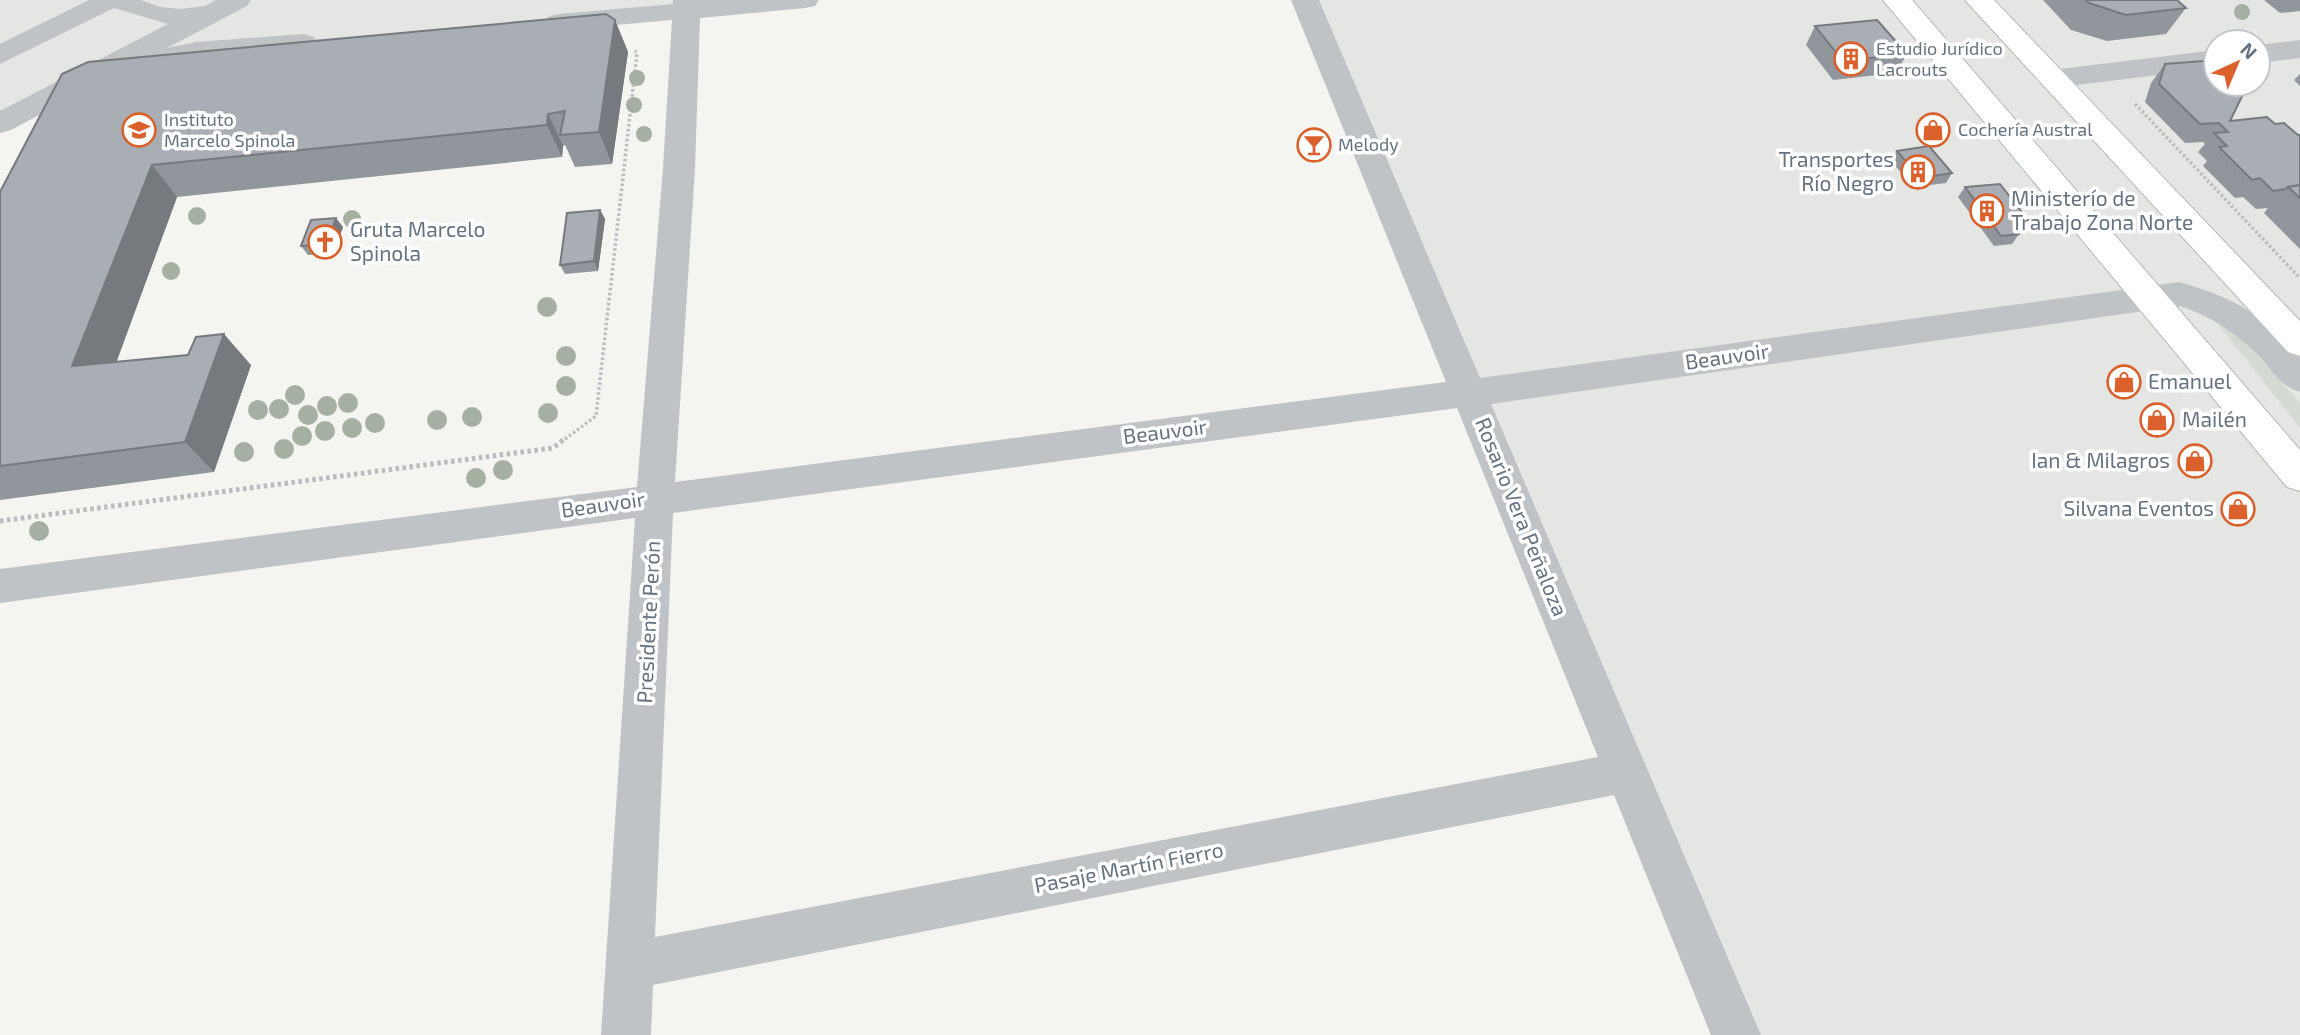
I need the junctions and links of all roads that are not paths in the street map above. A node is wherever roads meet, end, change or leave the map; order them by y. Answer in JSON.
{"nodes":[{"id":1,"x":75,"y":0,"type":"edge"},
{"id":2,"x":110,"y":0,"type":"edge"},
{"id":3,"x":118,"y":0,"type":"edge"},
{"id":4,"x":805,"y":0,"type":"edge"},
{"id":5,"x":1305,"y":0,"type":"edge"},
{"id":6,"x":1897,"y":0,"type":"edge"},
{"id":7,"x":1979,"y":0,"type":"edge"},
{"id":8,"x":228,"y":5,"type":"edge"},
{"id":9,"x":687,"y":6,"type":"edge"},
{"id":10,"x":535,"y":24,"type":"edge"},
{"id":11,"x":52,"y":29,"type":"junction"},
{"id":12,"x":328,"y":41,"type":"edge"},
{"id":13,"x":2300,"y":49,"type":"edge"},
{"id":14,"x":2272,"y":52,"type":"edge"},
{"id":15,"x":0,"y":55,"type":"edge"},
{"id":16,"x":2202,"y":61,"type":"edge"},
{"id":17,"x":0,"y":68,"type":"edge"},
{"id":18,"x":89,"y":77,"type":"junction"},
{"id":19,"x":2052,"y":79,"type":"junction"},
{"id":20,"x":1,"y":122,"type":"edge"},
{"id":21,"x":2149,"y":298,"type":"junction"},
{"id":22,"x":2300,"y":343,"type":"edge"},
{"id":23,"x":2300,"y":379,"type":"edge"},
{"id":24,"x":1470,"y":393,"type":"junction"},
{"id":25,"x":2300,"y":476,"type":"edge"},
{"id":26,"x":655,"y":498,"type":"junction"},
{"id":27,"x":0,"y":586,"type":"edge"},
{"id":28,"x":1626,"y":772,"type":"junction"},
{"id":29,"x":632,"y":965,"type":"junction"},
{"id":30,"x":626,"y":1035,"type":"edge"},
{"id":31,"x":1736,"y":1035,"type":"edge"}],
"edges":[{"from":1,"to":11,"type":"street"},
{"from":2,"to":11,"type":"street"},
{"from":3,"to":8,"type":"street"},
{"from":4,"to":9,"type":"street"},
{"from":5,"to":24,"type":"street","name":"Rosario Vera Peñaloza"},
{"from":6,"to":21,"type":"highway"},
{"from":7,"to":19,"type":"highway"},
{"from":8,"to":18,"type":"street"},
{"from":9,"to":10,"type":"street"},
{"from":9,"to":26,"type":"street","name":"Presidente Perón"},
{"from":11,"to":15,"type":"street"},
{"from":11,"to":17,"type":"street"},
{"from":12,"to":18,"type":"street"},
{"from":13,"to":14,"type":"street"},
{"from":16,"to":19,"type":"street"},
{"from":18,"to":20,"type":"street"},
{"from":19,"to":22,"type":"highway"},
{"from":21,"to":23,"type":"street","name":"Beauvoir"},
{"from":21,"to":24,"type":"street","name":"Beauvoir"},
{"from":21,"to":25,"type":"highway"},
{"from":24,"to":26,"type":"street","name":"Beauvoir"},
{"from":24,"to":28,"type":"street","name":"Rosario Vera Peñaloza"},
{"from":26,"to":27,"type":"street","name":"Beauvoir"},
{"from":26,"to":29,"type":"street","name":"Presidente Perón"},
{"from":28,"to":29,"type":"street","name":"Pasaje Martín Fierro"},
{"from":28,"to":31,"type":"street","name":"Rosario Vera Peñaloza"},
{"from":29,"to":30,"type":"street","name":"Presidente Perón"}]}
